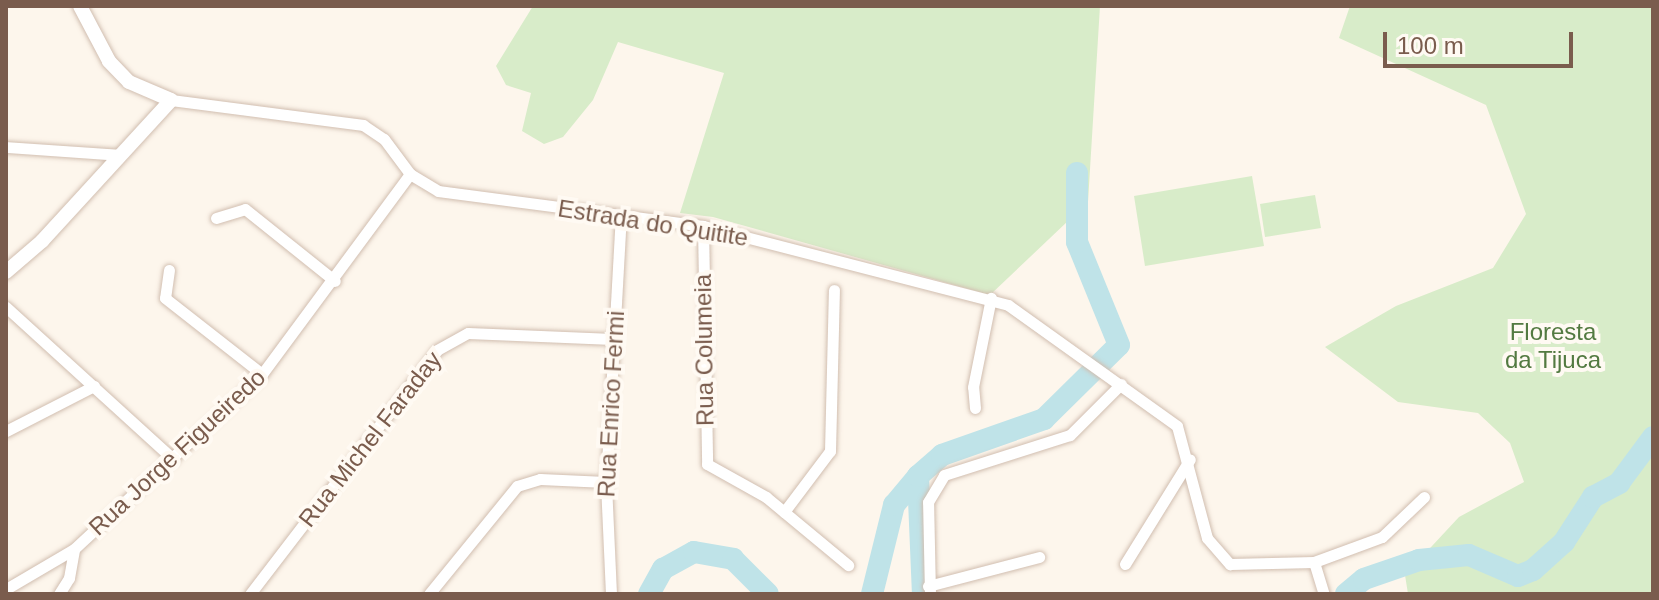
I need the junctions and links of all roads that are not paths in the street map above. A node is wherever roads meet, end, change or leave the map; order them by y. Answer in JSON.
{"nodes":[{"id":1,"x":80,"y":6,"type":"edge"},
{"id":2,"x":171,"y":100,"type":"junction"},
{"id":3,"x":6,"y":147,"type":"edge"},
{"id":4,"x":120,"y":155,"type":"junction"},
{"id":5,"x":410,"y":174,"type":"junction"},
{"id":6,"x":621,"y":215,"type":"junction"},
{"id":7,"x":216,"y":218,"type":"dead end"},
{"id":8,"x":703,"y":226,"type":"junction"},
{"id":9,"x":169,"y":270,"type":"dead end"},
{"id":10,"x":6,"y":272,"type":"edge"},
{"id":11,"x":335,"y":281,"type":"junction"},
{"id":12,"x":834,"y":290,"type":"dead end"},
{"id":13,"x":991,"y":298,"type":"junction"},
{"id":14,"x":6,"y":307,"type":"edge"},
{"id":15,"x":613,"y":339,"type":"junction"},
{"id":16,"x":262,"y":374,"type":"junction"},
{"id":17,"x":1121,"y":384,"type":"junction"},
{"id":18,"x":94,"y":386,"type":"junction"},
{"id":19,"x":975,"y":408,"type":"dead end"},
{"id":20,"x":6,"y":431,"type":"edge"},
{"id":21,"x":173,"y":459,"type":"junction"},
{"id":22,"x":1190,"y":459,"type":"junction"},
{"id":23,"x":606,"y":482,"type":"junction"},
{"id":24,"x":1424,"y":497,"type":"dead end"},
{"id":25,"x":784,"y":512,"type":"junction"},
{"id":26,"x":74,"y":549,"type":"junction"},
{"id":27,"x":1039,"y":557,"type":"dead end"},
{"id":28,"x":1314,"y":562,"type":"junction"},
{"id":29,"x":1125,"y":564,"type":"dead end"},
{"id":30,"x":848,"y":565,"type":"dead end"},
{"id":31,"x":1322,"y":588,"type":"edge"},
{"id":32,"x":6,"y":589,"type":"edge"},
{"id":33,"x":927,"y":591,"type":"edge"},
{"id":34,"x":59,"y":594,"type":"edge"},
{"id":35,"x":250,"y":594,"type":"edge"},
{"id":36,"x":429,"y":594,"type":"edge"},
{"id":37,"x":611,"y":594,"type":"edge"}],
"edges":[{"from":1,"to":2,"type":"street"},
{"from":2,"to":4,"type":"street"},
{"from":2,"to":5,"type":"street","name":"Estrada do Quitite"},
{"from":3,"to":4,"type":"street"},
{"from":4,"to":10,"type":"street"},
{"from":5,"to":6,"type":"street","name":"Estrada do Quitite"},
{"from":5,"to":11,"type":"street","name":"Rua Jorge Figueiredo"},
{"from":6,"to":8,"type":"street","name":"Estrada do Quitite"},
{"from":6,"to":15,"type":"street","name":"Rua Enrico Fermi"},
{"from":7,"to":11,"type":"street"},
{"from":8,"to":13,"type":"street","name":"Estrada do Quitite"},
{"from":8,"to":25,"type":"street","name":"Rua Columeia"},
{"from":9,"to":16,"type":"street"},
{"from":11,"to":16,"type":"street","name":"Rua Jorge Figueiredo"},
{"from":12,"to":25,"type":"street"},
{"from":13,"to":17,"type":"street","name":"Estrada do Quitite"},
{"from":13,"to":19,"type":"street"},
{"from":14,"to":18,"type":"street"},
{"from":15,"to":23,"type":"street","name":"Rua Enrico Fermi"},
{"from":15,"to":35,"type":"street","name":"Rua Michel Faraday"},
{"from":16,"to":21,"type":"street","name":"Rua Jorge Figueiredo"},
{"from":17,"to":22,"type":"street","name":"Estrada do Quitite"},
{"from":17,"to":33,"type":"street"},
{"from":18,"to":20,"type":"street"},
{"from":18,"to":21,"type":"street"},
{"from":21,"to":26,"type":"street","name":"Rua Jorge Figueiredo"},
{"from":22,"to":28,"type":"street","name":"Estrada do Quitite"},
{"from":22,"to":29,"type":"street"},
{"from":23,"to":36,"type":"street"},
{"from":23,"to":37,"type":"street","name":"Rua Enrico Fermi"},
{"from":24,"to":28,"type":"street","name":"Estrada do Quitite"},
{"from":25,"to":30,"type":"street"},
{"from":26,"to":32,"type":"street","name":"Rua Jorge Figueiredo"},
{"from":26,"to":34,"type":"street"},
{"from":27,"to":33,"type":"street"},
{"from":28,"to":31,"type":"street"}]}
